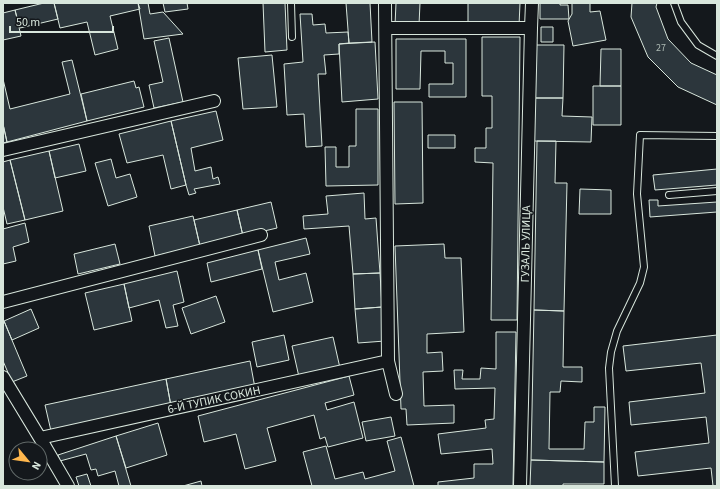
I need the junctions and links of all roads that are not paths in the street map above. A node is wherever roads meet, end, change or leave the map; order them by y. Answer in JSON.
{"nodes":[{"id":1,"x":291,"y":3,"type":"edge"},
{"id":2,"x":385,"y":3,"type":"edge"},
{"id":3,"x":532,"y":3,"type":"edge"},
{"id":4,"x":674,"y":3,"type":"edge"},
{"id":5,"x":386,"y":28,"type":"junction"},
{"id":6,"x":531,"y":28,"type":"junction"},
{"id":7,"x":292,"y":37,"type":"dead end"},
{"id":8,"x":717,"y":56,"type":"edge"},
{"id":9,"x":214,"y":101,"type":"dead end"},
{"id":10,"x":717,"y":136,"type":"edge"},
{"id":11,"x":3,"y":150,"type":"edge"},
{"id":12,"x":717,"y":191,"type":"edge"},
{"id":13,"x":669,"y":195,"type":"dead end"},
{"id":14,"x":261,"y":235,"type":"dead end"},
{"id":15,"x":3,"y":302,"type":"edge"},
{"id":16,"x":388,"y":361,"type":"junction"},
{"id":17,"x":3,"y":377,"type":"edge"},
{"id":18,"x":396,"y":394,"type":"dead end"},
{"id":19,"x":40,"y":438,"type":"junction"},
{"id":20,"x":68,"y":486,"type":"edge"},
{"id":21,"x":520,"y":486,"type":"edge"},
{"id":22,"x":615,"y":486,"type":"edge"}],
"edges":[{"from":1,"to":7,"type":"lane"},
{"from":2,"to":5,"type":"street"},
{"from":3,"to":6,"type":"street","name":"ГУЗАЛЬ УЛИЦА"},
{"from":4,"to":8,"type":"lane"},
{"from":5,"to":6,"type":"street"},
{"from":5,"to":16,"type":"street"},
{"from":6,"to":21,"type":"street","name":"ГУЗАЛЬ УЛИЦА"},
{"from":9,"to":11,"type":"street"},
{"from":10,"to":22,"type":"lane"},
{"from":12,"to":13,"type":"lane"},
{"from":14,"to":15,"type":"street"},
{"from":16,"to":18,"type":"street"},
{"from":16,"to":19,"type":"street","name":"6-Й ТУПИК СОКИН"},
{"from":17,"to":19,"type":"street"},
{"from":19,"to":20,"type":"street"}]}
